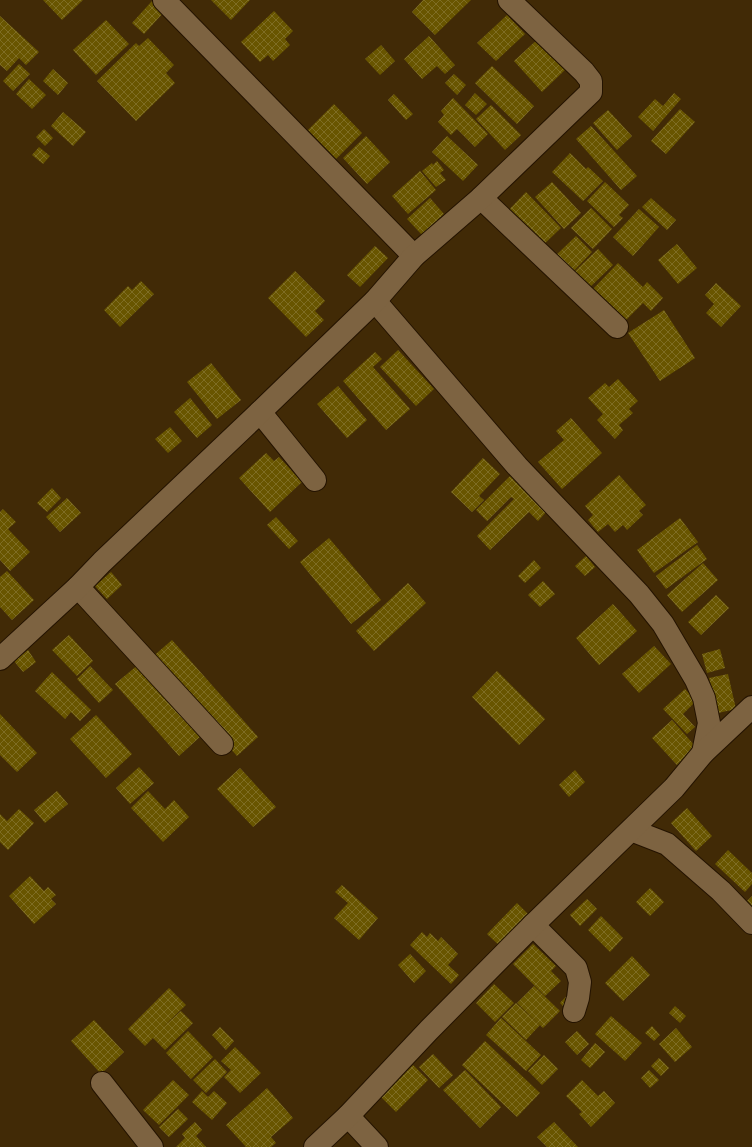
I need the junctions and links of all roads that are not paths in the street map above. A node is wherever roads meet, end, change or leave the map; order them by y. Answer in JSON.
{"nodes":[{"id":1,"x":164,"y":0,"type":"edge"},
{"id":2,"x":509,"y":0,"type":"edge"},
{"id":3,"x":481,"y":198,"type":"junction"},
{"id":4,"x":414,"y":256,"type":"junction"},
{"id":5,"x":375,"y":301,"type":"junction"},
{"id":6,"x":617,"y":327,"type":"dead end"},
{"id":7,"x":260,"y":412,"type":"junction"},
{"id":8,"x":315,"y":480,"type":"dead end"},
{"id":9,"x":78,"y":587,"type":"junction"},
{"id":10,"x":0,"y":659,"type":"edge"},
{"id":11,"x":752,"y":707,"type":"edge"},
{"id":12,"x":222,"y":744,"type":"dead end"},
{"id":13,"x":703,"y":753,"type":"junction"},
{"id":14,"x":631,"y":830,"type":"junction"},
{"id":15,"x":752,"y":923,"type":"edge"},
{"id":16,"x":533,"y":925,"type":"junction"},
{"id":17,"x":574,"y":1011,"type":"dead end"},
{"id":18,"x":102,"y":1083,"type":"dead end"},
{"id":19,"x":348,"y":1116,"type":"junction"},
{"id":20,"x":152,"y":1147,"type":"edge"},
{"id":21,"x":316,"y":1147,"type":"edge"},
{"id":22,"x":377,"y":1147,"type":"edge"}],
"edges":[{"from":1,"to":4,"type":"street"},
{"from":2,"to":3,"type":"street"},
{"from":3,"to":4,"type":"street"},
{"from":3,"to":6,"type":"street"},
{"from":4,"to":5,"type":"street"},
{"from":5,"to":7,"type":"street"},
{"from":5,"to":13,"type":"street"},
{"from":7,"to":8,"type":"street"},
{"from":7,"to":9,"type":"street"},
{"from":9,"to":10,"type":"street"},
{"from":9,"to":12,"type":"street"},
{"from":11,"to":13,"type":"street"},
{"from":13,"to":14,"type":"street"},
{"from":14,"to":15,"type":"street"},
{"from":14,"to":16,"type":"street"},
{"from":16,"to":17,"type":"street"},
{"from":16,"to":19,"type":"street"},
{"from":18,"to":20,"type":"street"},
{"from":19,"to":21,"type":"street"},
{"from":19,"to":22,"type":"street"}]}
